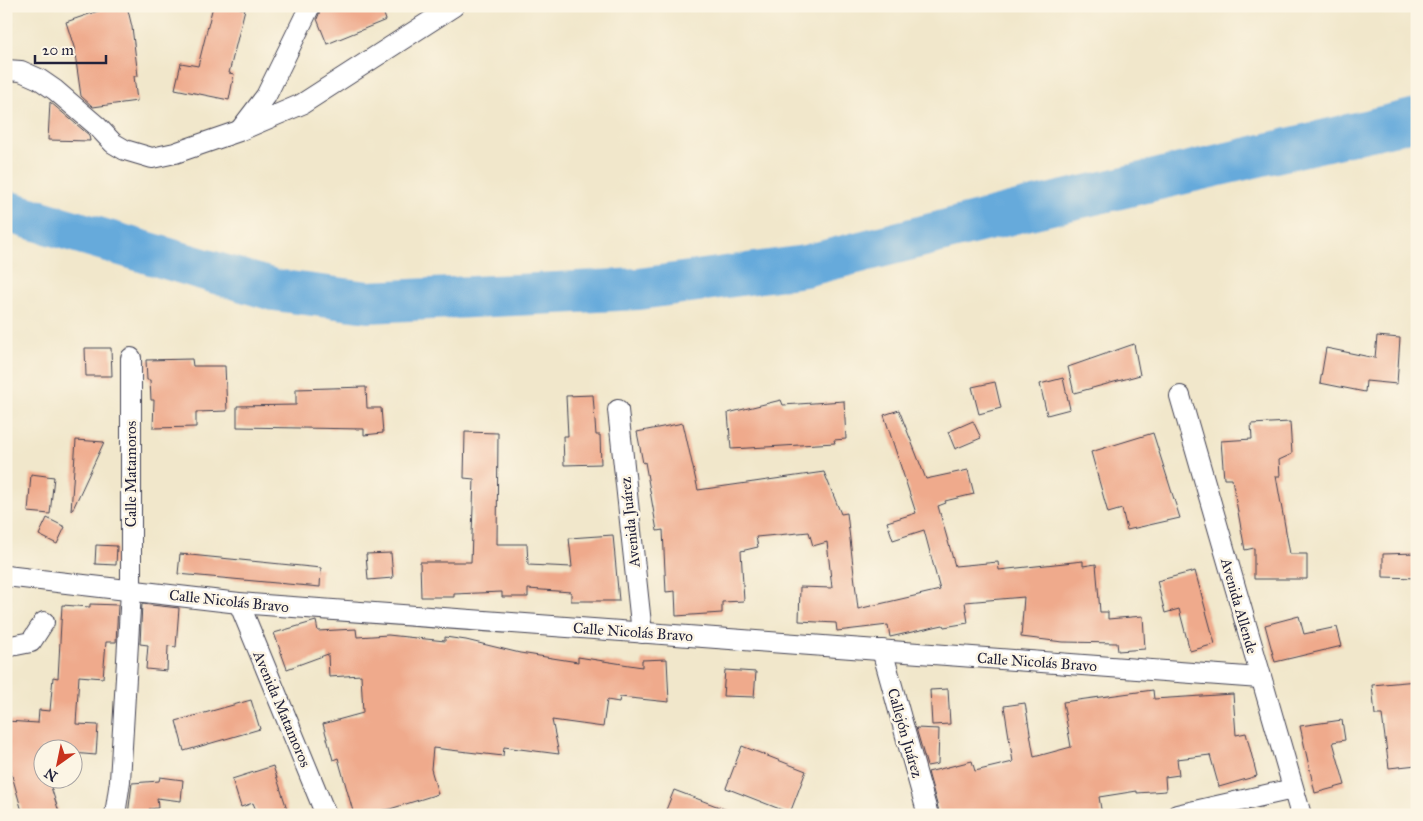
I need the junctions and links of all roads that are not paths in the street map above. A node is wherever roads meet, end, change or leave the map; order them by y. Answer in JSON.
{"nodes":[{"id":1,"x":310,"y":6,"type":"edge"},
{"id":2,"x":454,"y":6,"type":"edge"},
{"id":3,"x":6,"y":70,"type":"edge"},
{"id":4,"x":239,"y":131,"type":"junction"},
{"id":5,"x":131,"y":358,"type":"dead end"},
{"id":6,"x":1180,"y":396,"type":"dead end"},
{"id":7,"x":618,"y":410,"type":"dead end"},
{"id":8,"x":6,"y":576,"type":"edge"},
{"id":9,"x":131,"y":590,"type":"junction"},
{"id":10,"x":239,"y":603,"type":"junction"},
{"id":11,"x":44,"y":622,"type":"dead end"},
{"id":12,"x":642,"y":633,"type":"junction"},
{"id":13,"x":6,"y":647,"type":"edge"},
{"id":14,"x":882,"y":650,"type":"junction"},
{"id":15,"x":1260,"y":678,"type":"junction"},
{"id":16,"x":1293,"y":789,"type":"junction"},
{"id":17,"x":115,"y":815,"type":"edge"},
{"id":18,"x":326,"y":815,"type":"edge"},
{"id":19,"x":928,"y":815,"type":"edge"},
{"id":20,"x":1177,"y":815,"type":"edge"},
{"id":21,"x":1301,"y":815,"type":"edge"}],
"edges":[{"from":1,"to":4,"type":"street"},
{"from":2,"to":4,"type":"street"},
{"from":3,"to":4,"type":"street"},
{"from":5,"to":9,"type":"street","name":"Calle Matamoros"},
{"from":6,"to":15,"type":"street","name":"Avenida Allende"},
{"from":7,"to":12,"type":"street","name":"Avenida Juárez"},
{"from":8,"to":9,"type":"street","name":"Calle Nicolás Bravo"},
{"from":9,"to":10,"type":"street","name":"Calle Nicolás Bravo"},
{"from":9,"to":17,"type":"street","name":"Calle Matamoros"},
{"from":10,"to":12,"type":"street","name":"Calle Nicolás Bravo"},
{"from":10,"to":18,"type":"street","name":"Avenida Matamoros"},
{"from":11,"to":13,"type":"street"},
{"from":12,"to":14,"type":"street","name":"Calle Nicolás Bravo"},
{"from":14,"to":15,"type":"street","name":"Calle Nicolás Bravo"},
{"from":14,"to":19,"type":"street","name":"Callejón Juárez"},
{"from":15,"to":16,"type":"street","name":"Avenida Allende"},
{"from":16,"to":20,"type":"street"},
{"from":16,"to":21,"type":"street","name":"Avenida Allende"}]}
